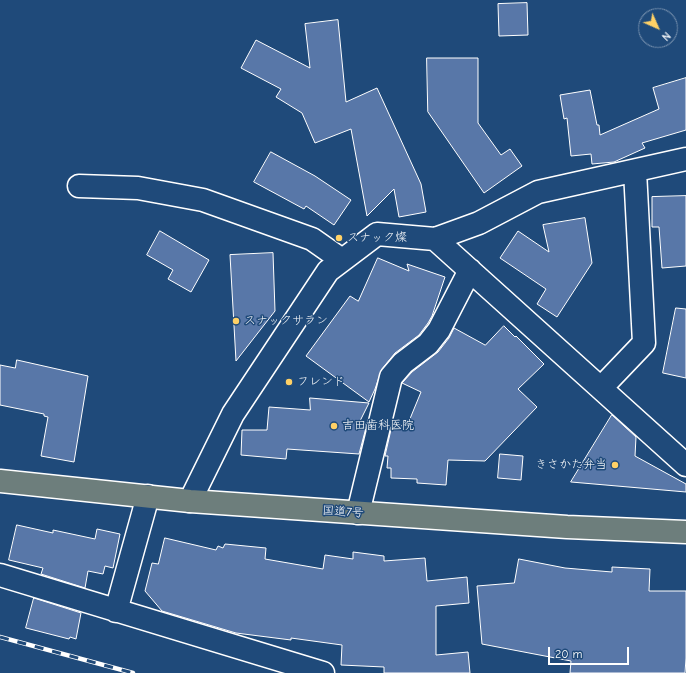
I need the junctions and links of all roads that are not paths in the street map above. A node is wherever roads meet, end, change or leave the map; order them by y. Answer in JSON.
{"nodes":[{"id":1,"x":686,"y":159,"type":"edge"},
{"id":2,"x":635,"y":170,"type":"junction"},
{"id":3,"x":79,"y":186,"type":"dead end"},
{"id":4,"x":435,"y":238,"type":"junction"},
{"id":5,"x":342,"y":260,"type":"junction"},
{"id":6,"x":470,"y":270,"type":"junction"},
{"id":7,"x":601,"y":388,"type":"junction"},
{"id":8,"x":686,"y":465,"type":"edge"},
{"id":9,"x":0,"y":481,"type":"edge"},
{"id":10,"x":148,"y":496,"type":"junction"},
{"id":11,"x":190,"y":501,"type":"junction"},
{"id":12,"x":358,"y":513,"type":"junction"},
{"id":13,"x":686,"y":532,"type":"edge"},
{"id":14,"x":0,"y":575,"type":"edge"},
{"id":15,"x":116,"y":611,"type":"junction"},
{"id":16,"x":323,"y":673,"type":"edge"}],
"edges":[{"from":1,"to":2,"type":"street"},
{"from":2,"to":4,"type":"street"},
{"from":2,"to":7,"type":"street"},
{"from":3,"to":5,"type":"street"},
{"from":4,"to":5,"type":"street"},
{"from":4,"to":6,"type":"street"},
{"from":5,"to":11,"type":"street"},
{"from":6,"to":7,"type":"street"},
{"from":6,"to":12,"type":"street"},
{"from":7,"to":8,"type":"street"},
{"from":9,"to":10,"type":"highway","name":"国道7号"},
{"from":10,"to":11,"type":"highway","name":"国道7号"},
{"from":10,"to":15,"type":"street"},
{"from":11,"to":12,"type":"highway","name":"国道7号"},
{"from":12,"to":13,"type":"highway","name":"国道7号"},
{"from":14,"to":15,"type":"street"},
{"from":15,"to":16,"type":"street"}]}
